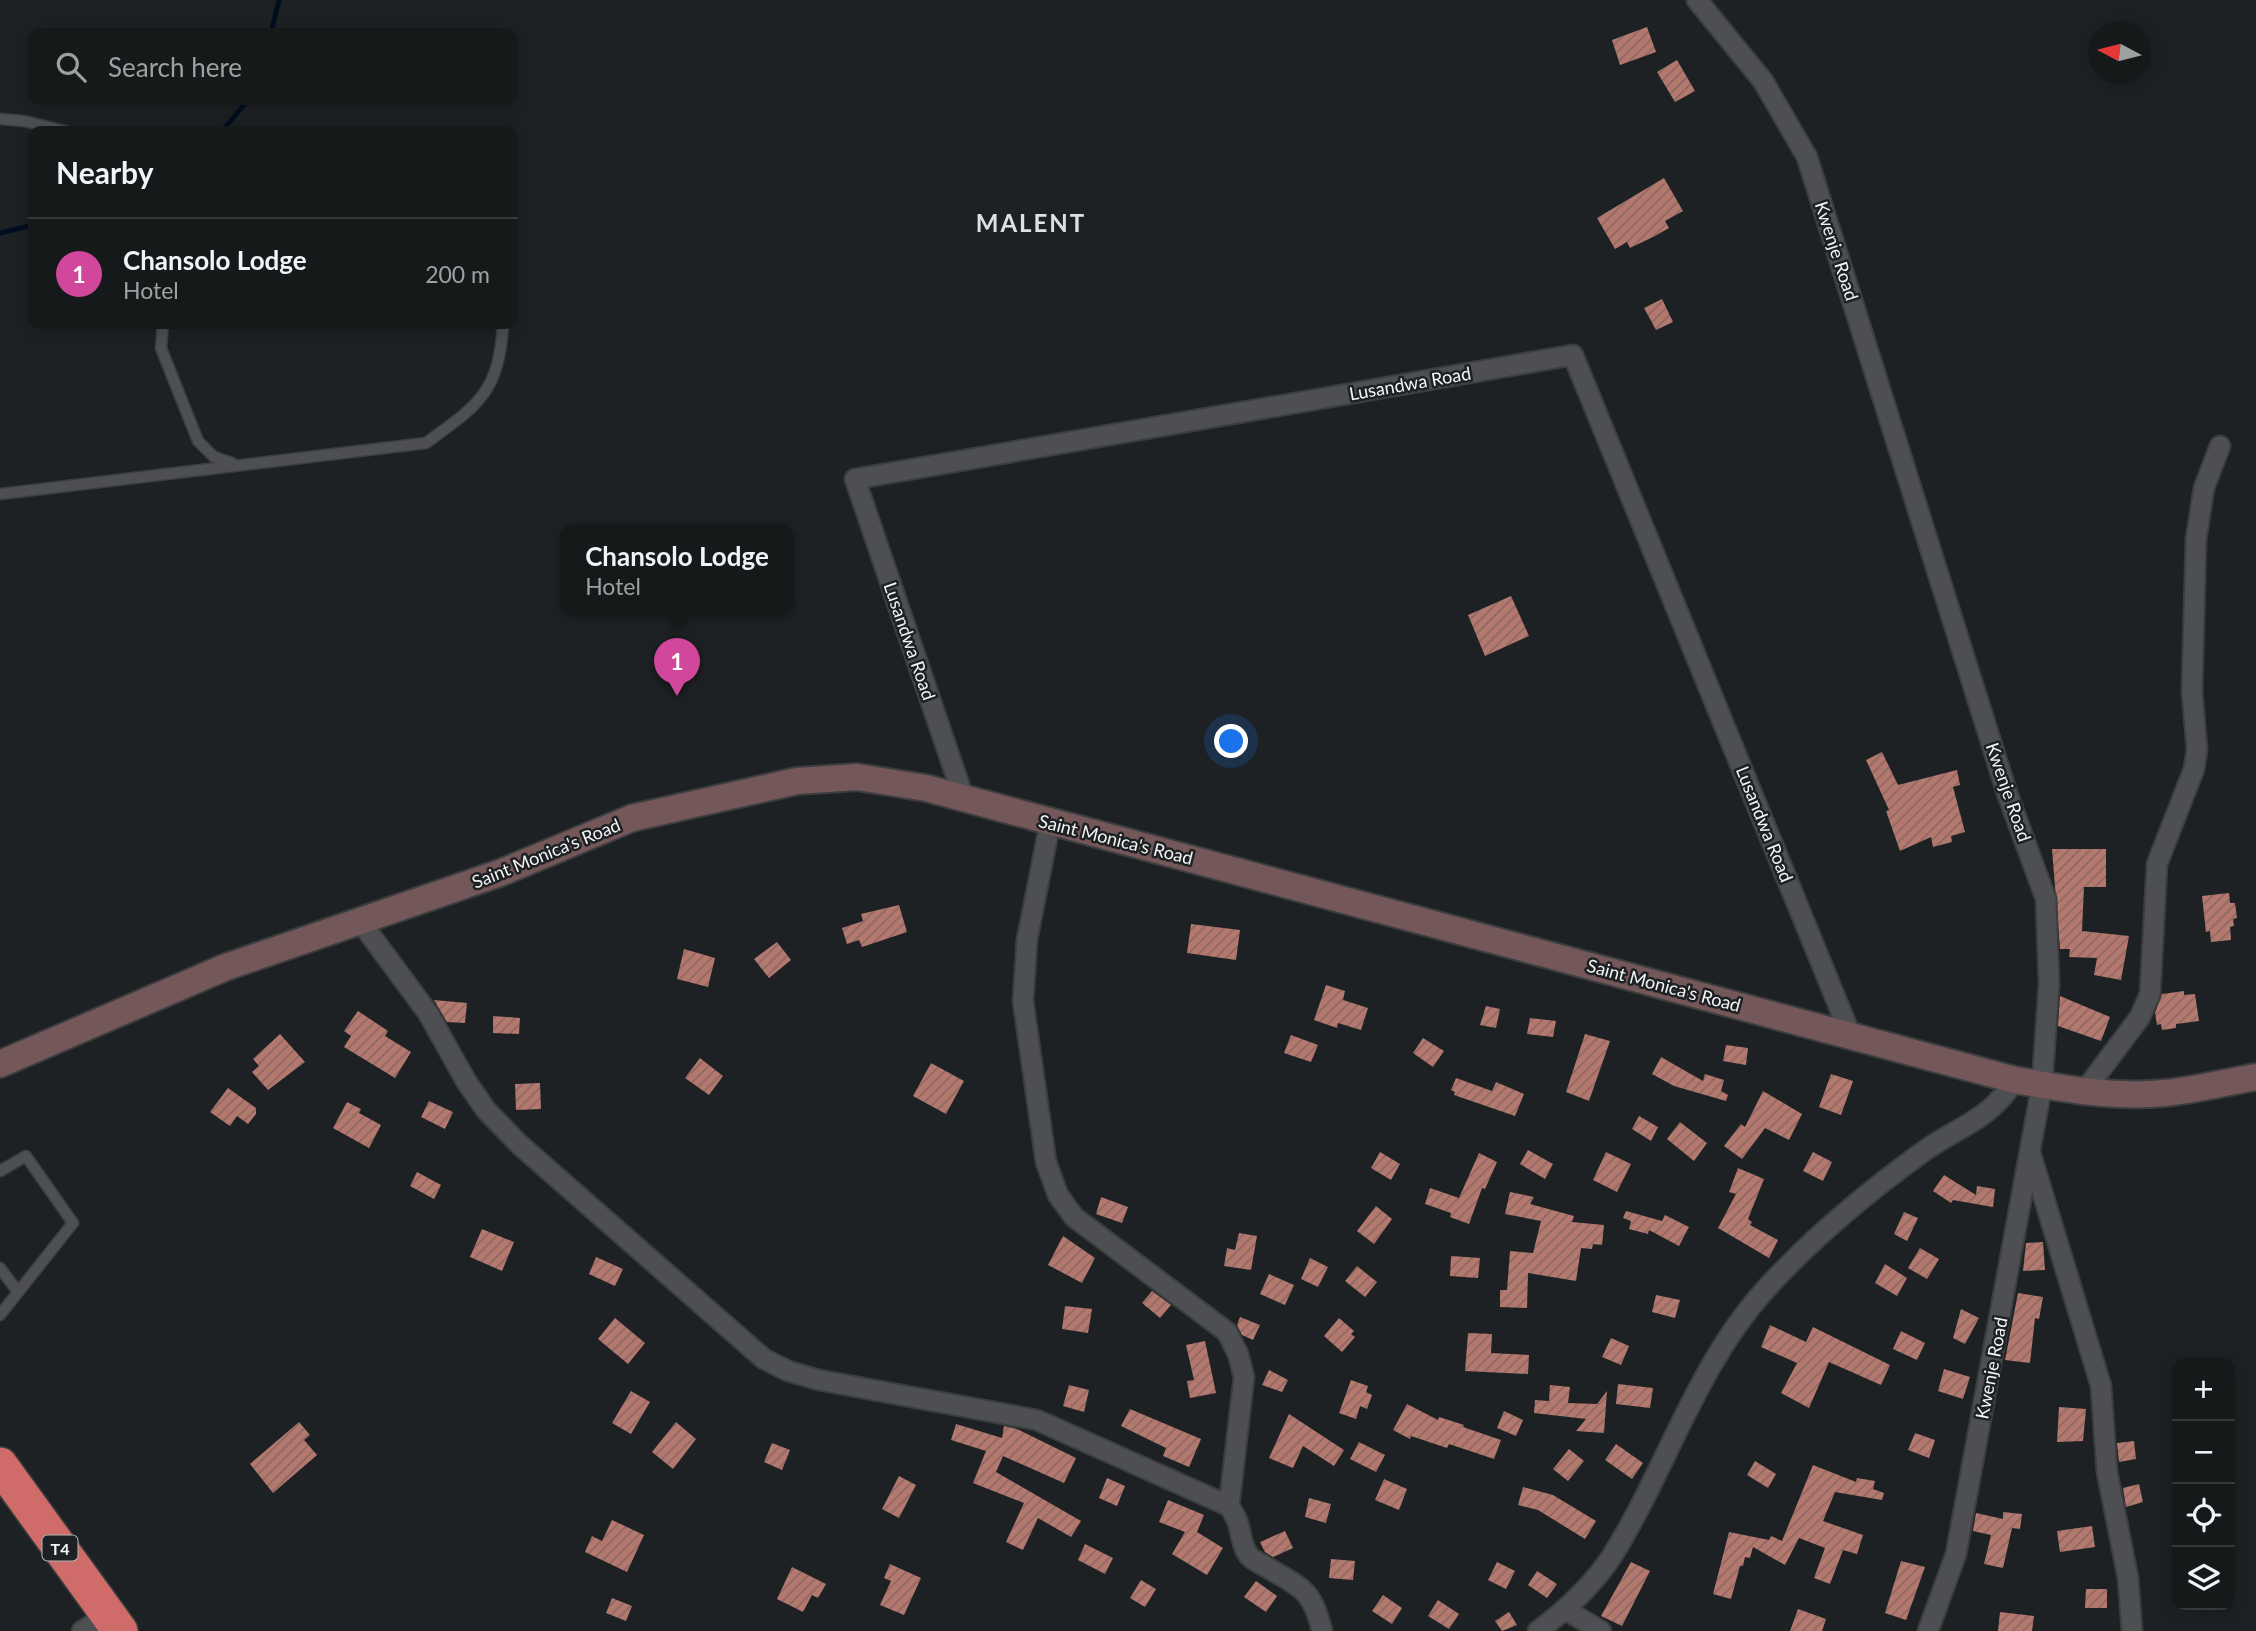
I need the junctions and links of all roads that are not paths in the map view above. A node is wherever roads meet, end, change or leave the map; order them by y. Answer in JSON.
{"nodes":[{"id":1,"x":1697,"y":0,"type":"edge"},
{"id":2,"x":0,"y":119,"type":"edge"},
{"id":3,"x":44,"y":126,"type":"edge"},
{"id":4,"x":163,"y":329,"type":"edge"},
{"id":5,"x":503,"y":329,"type":"edge"},
{"id":6,"x":2220,"y":446,"type":"dead end"},
{"id":7,"x":236,"y":464,"type":"junction"},
{"id":8,"x":0,"y":494,"type":"edge"},
{"id":9,"x":964,"y":799,"type":"junction"},
{"id":10,"x":1050,"y":823,"type":"junction"},
{"id":11,"x":360,"y":921,"type":"junction"},
{"id":12,"x":1851,"y":1036,"type":"junction"},
{"id":13,"x":0,"y":1064,"type":"edge"},
{"id":14,"x":2256,"y":1077,"type":"edge"},
{"id":15,"x":2015,"y":1080,"type":"junction"},
{"id":16,"x":2042,"y":1085,"type":"junction"},
{"id":17,"x":2083,"y":1093,"type":"junction"},
{"id":18,"x":2030,"y":1152,"type":"junction"},
{"id":19,"x":2,"y":1166,"type":"edge"},
{"id":20,"x":0,"y":1268,"type":"edge"},
{"id":21,"x":18,"y":1292,"type":"junction"},
{"id":22,"x":0,"y":1315,"type":"edge"},
{"id":23,"x":0,"y":1465,"type":"edge"},
{"id":24,"x":1229,"y":1506,"type":"junction"},
{"id":25,"x":1566,"y":1611,"type":"junction"},
{"id":26,"x":103,"y":1626,"type":"edge"},
{"id":27,"x":1322,"y":1631,"type":"edge"},
{"id":28,"x":1538,"y":1631,"type":"edge"},
{"id":29,"x":1601,"y":1631,"type":"edge"},
{"id":30,"x":1928,"y":1631,"type":"edge"},
{"id":31,"x":2132,"y":1631,"type":"edge"}],
"edges":[{"from":1,"to":16,"type":"street","name":"Kwenje Road"},
{"from":2,"to":3,"type":"lane"},
{"from":4,"to":7,"type":"lane"},
{"from":5,"to":7,"type":"lane"},
{"from":6,"to":17,"type":"street"},
{"from":7,"to":8,"type":"lane"},
{"from":9,"to":10,"type":"street","name":"Saint Monica's Road"},
{"from":9,"to":11,"type":"street","name":"Saint Monica's Road"},
{"from":9,"to":12,"type":"street","name":"Lusandwa Road"},
{"from":10,"to":12,"type":"street","name":"Saint Monica's Road"},
{"from":10,"to":24,"type":"street"},
{"from":11,"to":13,"type":"street","name":"Saint Monica's Road"},
{"from":11,"to":24,"type":"street"},
{"from":12,"to":15,"type":"street","name":"Saint Monica's Road"},
{"from":14,"to":17,"type":"street","name":"Saint Monica's Road"},
{"from":15,"to":16,"type":"street","name":"Saint Monica's Road"},
{"from":15,"to":25,"type":"street"},
{"from":16,"to":17,"type":"street","name":"Saint Monica's Road"},
{"from":16,"to":18,"type":"street","name":"Kwenje Road"},
{"from":18,"to":30,"type":"street","name":"Kwenje Road"},
{"from":18,"to":31,"type":"street"},
{"from":19,"to":21,"type":"lane"},
{"from":20,"to":21,"type":"lane"},
{"from":21,"to":22,"type":"lane"},
{"from":23,"to":26,"type":"highway","number":"T4"},
{"from":24,"to":27,"type":"street"},
{"from":25,"to":28,"type":"street"},
{"from":25,"to":29,"type":"street"}]}
